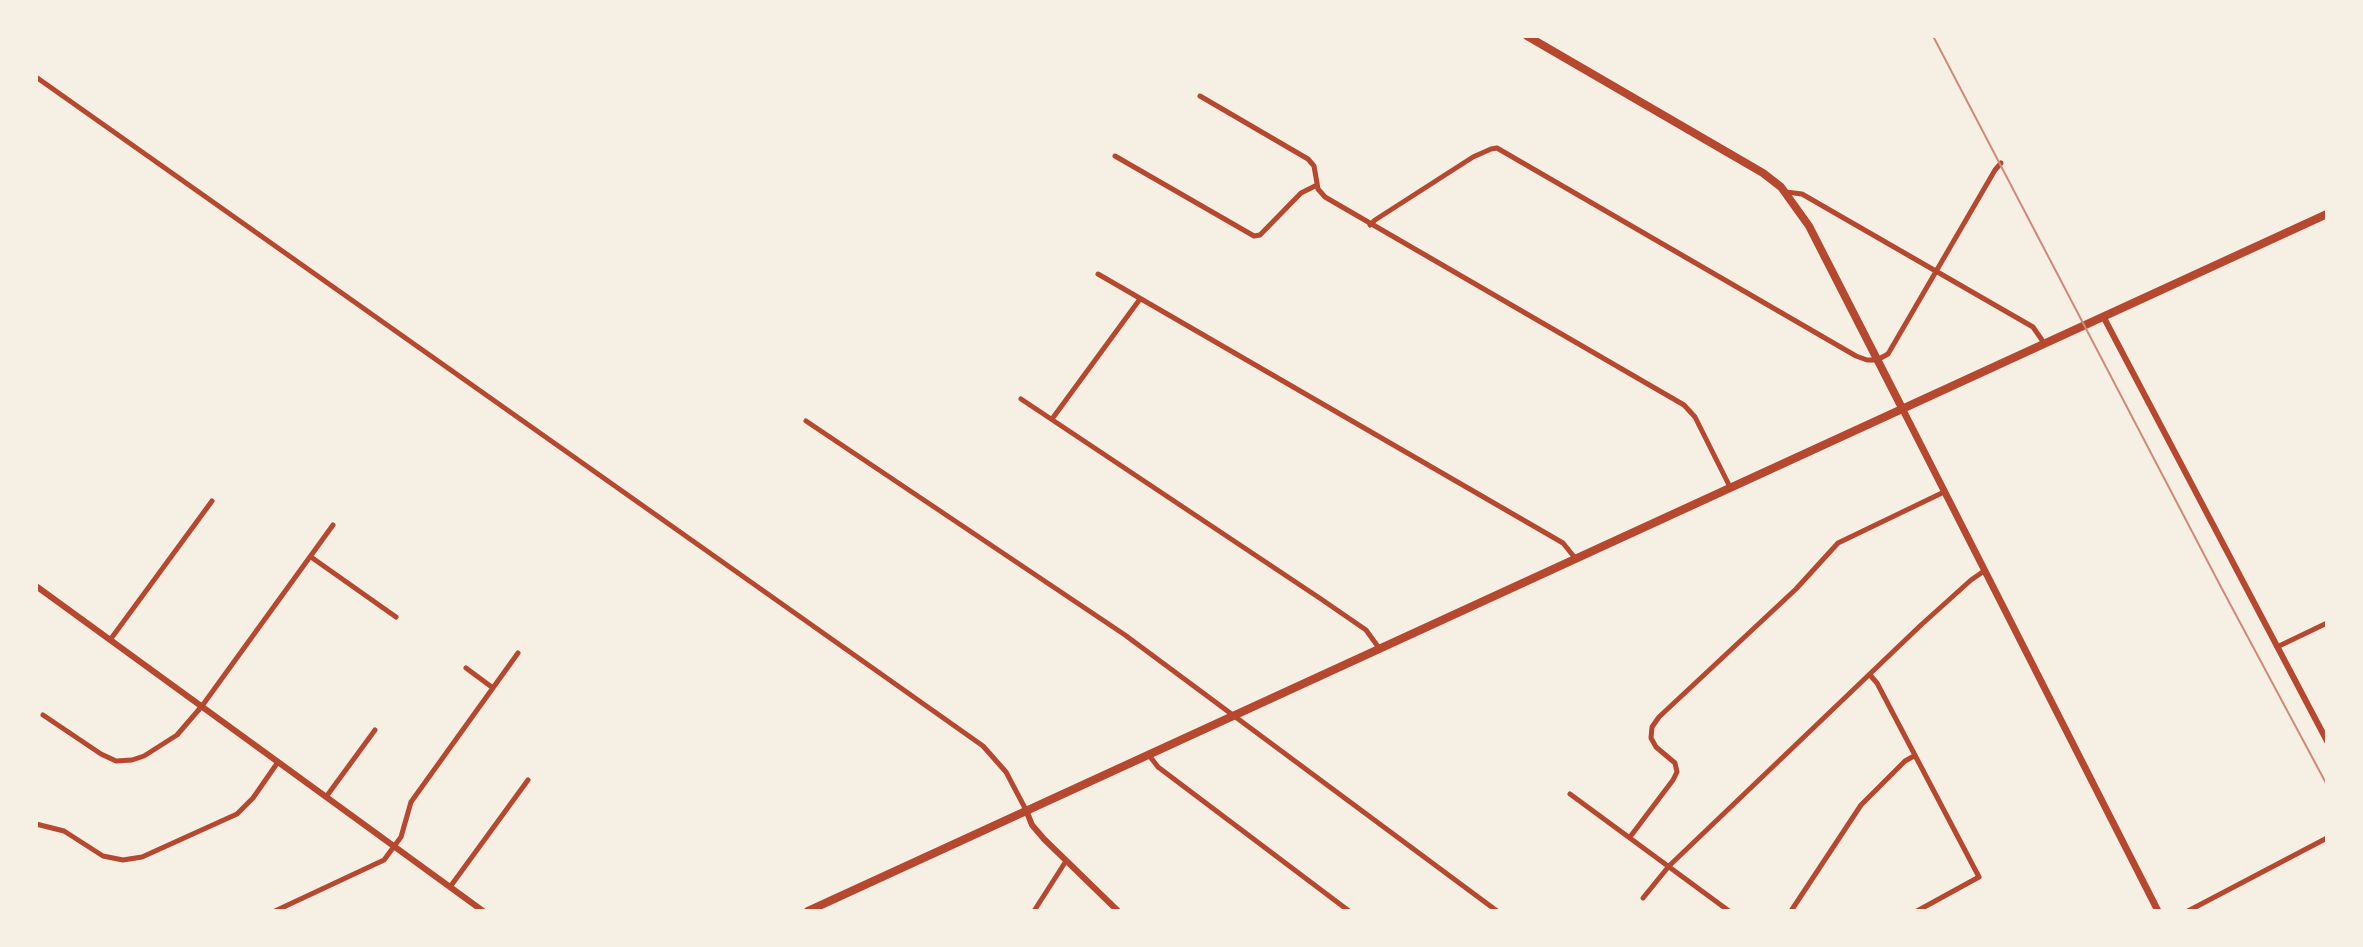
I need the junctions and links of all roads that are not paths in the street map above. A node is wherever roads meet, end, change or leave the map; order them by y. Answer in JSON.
{"nodes":[{"id":1,"x":1527,"y":36,"type":"edge"},
{"id":2,"x":36,"y":77,"type":"edge"},
{"id":3,"x":1200,"y":96,"type":"dead end"},
{"id":4,"x":1114,"y":156,"type":"dead end"},
{"id":5,"x":2001,"y":163,"type":"dead end"},
{"id":6,"x":1317,"y":185,"type":"junction"},
{"id":7,"x":1786,"y":192,"type":"junction"},
{"id":8,"x":2327,"y":214,"type":"edge"},
{"id":9,"x":1370,"y":225,"type":"junction"},
{"id":10,"x":1936,"y":271,"type":"junction"},
{"id":11,"x":1098,"y":274,"type":"dead end"},
{"id":12,"x":1140,"y":299,"type":"junction"},
{"id":13,"x":2103,"y":316,"type":"junction"},
{"id":14,"x":2044,"y":343,"type":"junction"},
{"id":15,"x":1877,"y":360,"type":"junction"},
{"id":16,"x":1021,"y":399,"type":"dead end"},
{"id":17,"x":1902,"y":408,"type":"junction"},
{"id":18,"x":1052,"y":419,"type":"junction"},
{"id":19,"x":806,"y":421,"type":"dead end"},
{"id":20,"x":1730,"y":487,"type":"junction"},
{"id":21,"x":1944,"y":492,"type":"junction"},
{"id":22,"x":212,"y":501,"type":"dead end"},
{"id":23,"x":333,"y":525,"type":"dead end"},
{"id":24,"x":311,"y":557,"type":"junction"},
{"id":25,"x":1575,"y":558,"type":"junction"},
{"id":26,"x":1984,"y":572,"type":"junction"},
{"id":27,"x":36,"y":586,"type":"edge"},
{"id":28,"x":396,"y":617,"type":"dead end"},
{"id":29,"x":2327,"y":623,"type":"edge"},
{"id":30,"x":110,"y":640,"type":"junction"},
{"id":31,"x":2277,"y":647,"type":"junction"},
{"id":32,"x":1379,"y":648,"type":"junction"},
{"id":33,"x":518,"y":653,"type":"dead end"},
{"id":34,"x":466,"y":668,"type":"dead end"},
{"id":35,"x":1870,"y":675,"type":"junction"},
{"id":36,"x":493,"y":688,"type":"junction"},
{"id":37,"x":202,"y":706,"type":"junction"},
{"id":38,"x":1235,"y":714,"type":"junction"},
{"id":39,"x":43,"y":715,"type":"dead end"},
{"id":40,"x":375,"y":730,"type":"dead end"},
{"id":41,"x":2327,"y":741,"type":"edge"},
{"id":42,"x":1148,"y":754,"type":"junction"},
{"id":43,"x":1914,"y":756,"type":"junction"},
{"id":44,"x":278,"y":762,"type":"junction"},
{"id":45,"x":528,"y":780,"type":"dead end"},
{"id":46,"x":1570,"y":794,"type":"dead end"},
{"id":47,"x":326,"y":797,"type":"junction"},
{"id":48,"x":1026,"y":810,"type":"junction"},
{"id":49,"x":36,"y":824,"type":"edge"},
{"id":50,"x":1630,"y":837,"type":"junction"},
{"id":51,"x":2327,"y":838,"type":"edge"},
{"id":52,"x":394,"y":846,"type":"junction"},
{"id":53,"x":1066,"y":861,"type":"junction"},
{"id":54,"x":1669,"y":866,"type":"junction"},
{"id":55,"x":450,"y":887,"type":"junction"},
{"id":56,"x":1643,"y":898,"type":"dead end"},
{"id":57,"x":812,"y":910,"type":"edge"},
{"id":58,"x":275,"y":911,"type":"edge"},
{"id":59,"x":483,"y":911,"type":"edge"},
{"id":60,"x":1034,"y":911,"type":"edge"},
{"id":61,"x":1118,"y":911,"type":"edge"},
{"id":62,"x":1349,"y":911,"type":"edge"},
{"id":63,"x":1497,"y":911,"type":"edge"},
{"id":64,"x":1729,"y":911,"type":"edge"},
{"id":65,"x":1791,"y":911,"type":"edge"},
{"id":66,"x":1917,"y":911,"type":"edge"},
{"id":67,"x":2158,"y":911,"type":"edge"},
{"id":68,"x":2188,"y":911,"type":"edge"}],
"edges":[{"from":1,"to":7,"type":"main road"},
{"from":2,"to":48,"type":"street"},
{"from":3,"to":6,"type":"street"},
{"from":4,"to":6,"type":"street"},
{"from":5,"to":10,"type":"street"},
{"from":6,"to":9,"type":"street"},
{"from":7,"to":10,"type":"street"},
{"from":7,"to":15,"type":"main road"},
{"from":8,"to":13,"type":"main road"},
{"from":9,"to":15,"type":"street"},
{"from":9,"to":20,"type":"street"},
{"from":10,"to":14,"type":"street"},
{"from":10,"to":15,"type":"street"},
{"from":11,"to":12,"type":"street"},
{"from":12,"to":18,"type":"street"},
{"from":12,"to":25,"type":"street"},
{"from":13,"to":14,"type":"main road"},
{"from":13,"to":31,"type":"street"},
{"from":14,"to":17,"type":"main road"},
{"from":15,"to":17,"type":"main road"},
{"from":16,"to":18,"type":"street"},
{"from":17,"to":20,"type":"main road"},
{"from":17,"to":21,"type":"main road"},
{"from":18,"to":32,"type":"street"},
{"from":19,"to":38,"type":"street"},
{"from":20,"to":25,"type":"main road"},
{"from":21,"to":26,"type":"main road"},
{"from":21,"to":50,"type":"street"},
{"from":22,"to":30,"type":"street"},
{"from":23,"to":24,"type":"street"},
{"from":24,"to":28,"type":"street"},
{"from":24,"to":37,"type":"street"},
{"from":25,"to":32,"type":"main road"},
{"from":26,"to":35,"type":"street"},
{"from":26,"to":67,"type":"main road"},
{"from":27,"to":30,"type":"street"},
{"from":29,"to":31,"type":"street"},
{"from":30,"to":37,"type":"street"},
{"from":31,"to":41,"type":"street"},
{"from":32,"to":38,"type":"main road"},
{"from":33,"to":36,"type":"street"},
{"from":34,"to":36,"type":"street"},
{"from":35,"to":43,"type":"street"},
{"from":35,"to":54,"type":"street"},
{"from":36,"to":52,"type":"street"},
{"from":37,"to":39,"type":"street"},
{"from":37,"to":44,"type":"street"},
{"from":38,"to":42,"type":"main road"},
{"from":38,"to":63,"type":"street"},
{"from":40,"to":47,"type":"street"},
{"from":42,"to":48,"type":"main road"},
{"from":42,"to":62,"type":"street"},
{"from":43,"to":65,"type":"street"},
{"from":43,"to":66,"type":"street"},
{"from":44,"to":47,"type":"street"},
{"from":44,"to":49,"type":"street"},
{"from":45,"to":55,"type":"street"},
{"from":46,"to":50,"type":"street"},
{"from":47,"to":52,"type":"street"},
{"from":48,"to":53,"type":"street"},
{"from":48,"to":57,"type":"main road"},
{"from":50,"to":54,"type":"street"},
{"from":51,"to":68,"type":"street"},
{"from":52,"to":55,"type":"street"},
{"from":52,"to":58,"type":"street"},
{"from":53,"to":60,"type":"street"},
{"from":53,"to":61,"type":"street"},
{"from":54,"to":56,"type":"street"},
{"from":54,"to":64,"type":"street"},
{"from":55,"to":59,"type":"street"}]}
